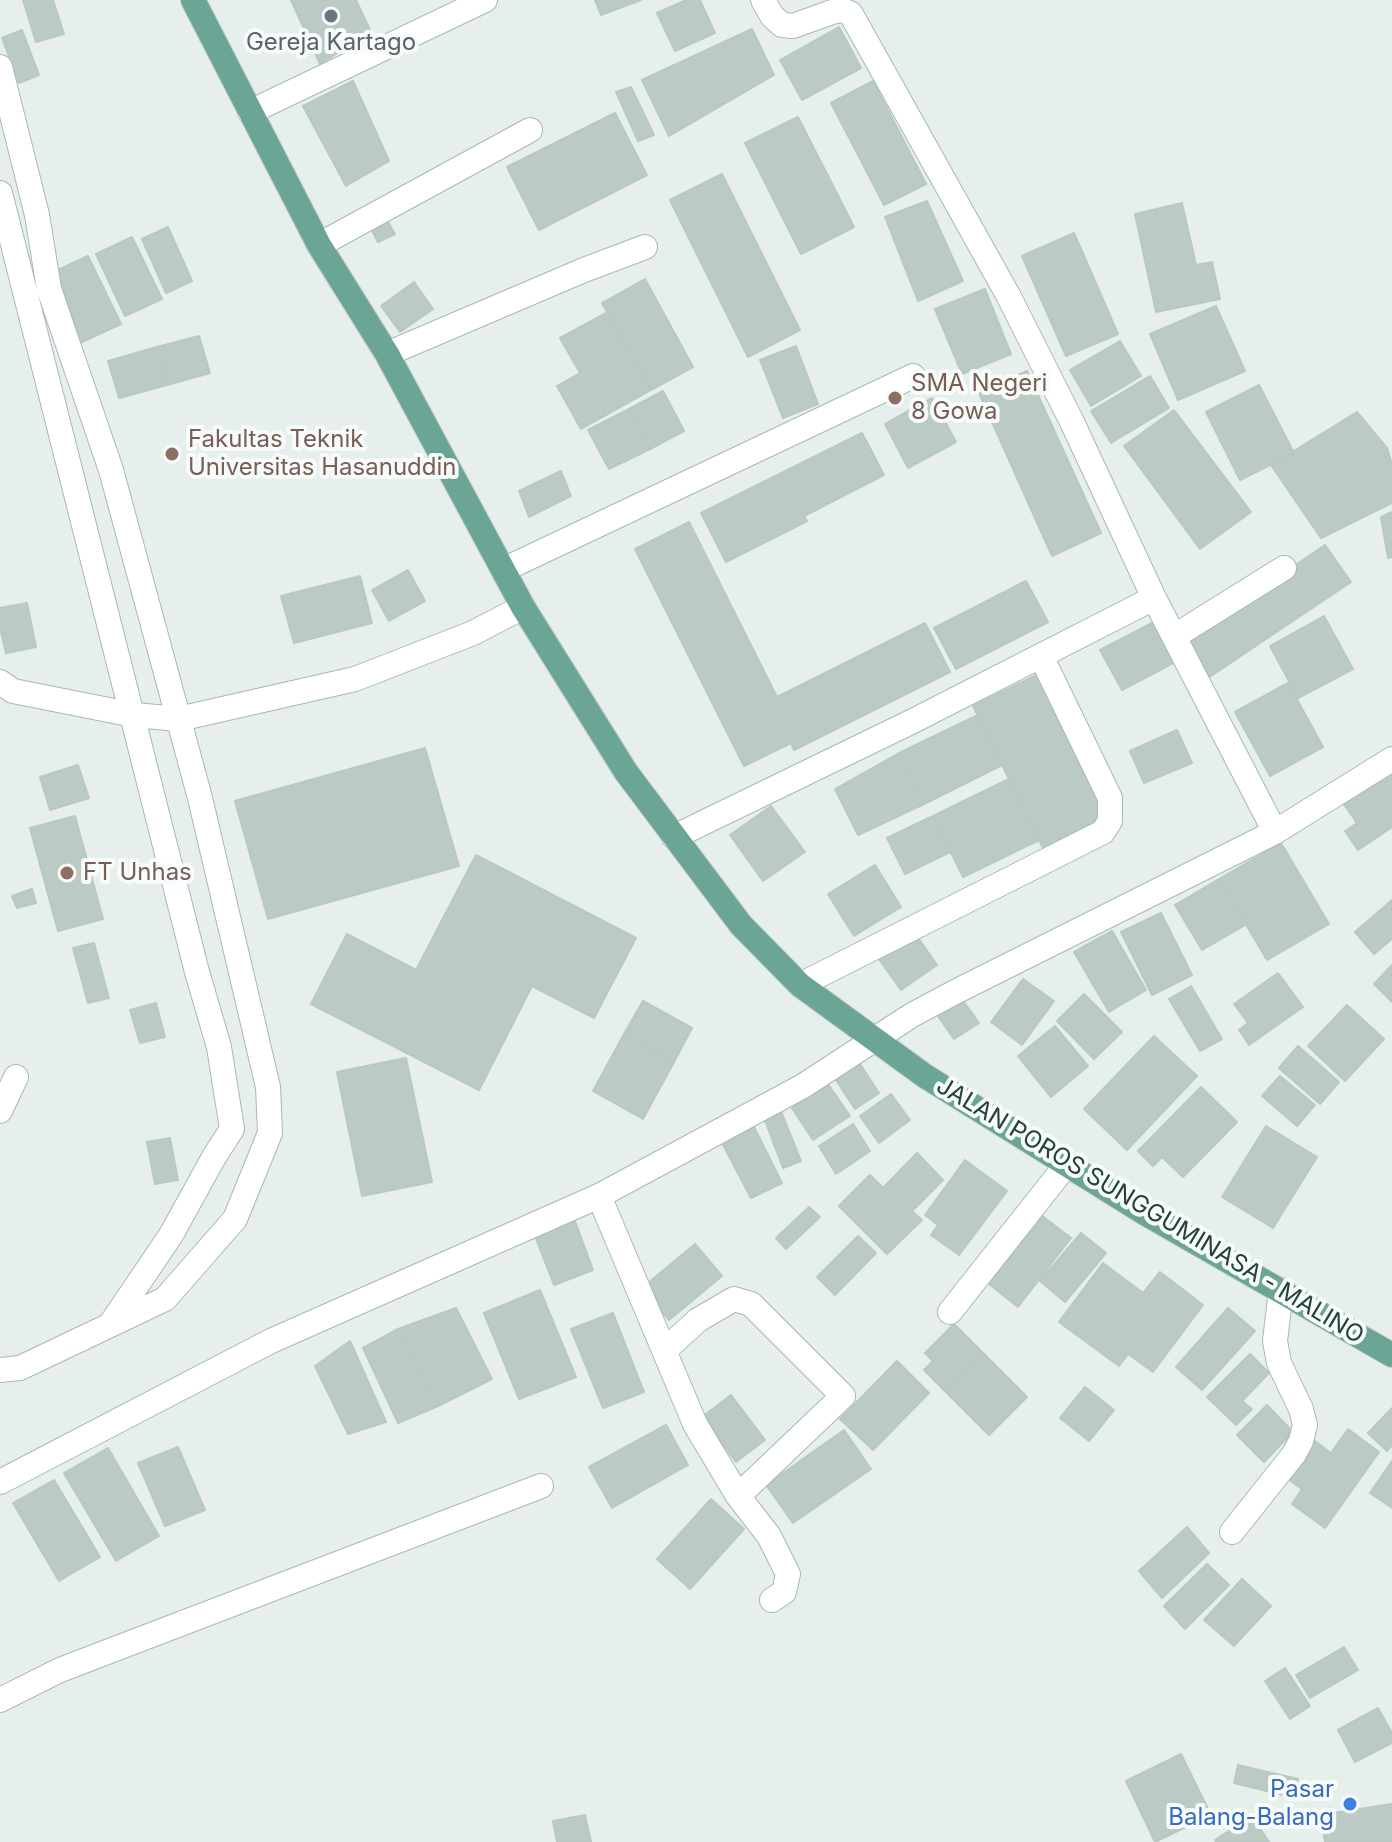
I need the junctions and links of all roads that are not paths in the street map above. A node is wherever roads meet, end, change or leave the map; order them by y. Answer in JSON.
{"nodes":[{"id":1,"x":193,"y":0,"type":"edge"},
{"id":2,"x":485,"y":0,"type":"edge"},
{"id":3,"x":763,"y":0,"type":"edge"},
{"id":4,"x":0,"y":67,"type":"edge"},
{"id":5,"x":250,"y":112,"type":"junction"},
{"id":6,"x":530,"y":130,"type":"dead end"},
{"id":7,"x":0,"y":193,"type":"edge"},
{"id":8,"x":319,"y":245,"type":"junction"},
{"id":9,"x":645,"y":247,"type":"dead end"},
{"id":10,"x":387,"y":354,"type":"junction"},
{"id":11,"x":913,"y":376,"type":"dead end"},
{"id":12,"x":1284,"y":568,"type":"dead end"},
{"id":13,"x":503,"y":570,"type":"junction"},
{"id":14,"x":1154,"y":598,"type":"junction"},
{"id":15,"x":523,"y":607,"type":"junction"},
{"id":16,"x":1175,"y":636,"type":"junction"},
{"id":17,"x":1041,"y":656,"type":"junction"},
{"id":18,"x":0,"y":682,"type":"edge"},
{"id":19,"x":134,"y":715,"type":"junction"},
{"id":20,"x":179,"y":719,"type":"junction"},
{"id":21,"x":1392,"y":759,"type":"edge"},
{"id":22,"x":1275,"y":832,"type":"junction"},
{"id":23,"x":674,"y":837,"type":"junction"},
{"id":24,"x":800,"y":985,"type":"junction"},
{"id":25,"x":874,"y":1041,"type":"junction"},
{"id":26,"x":16,"y":1077,"type":"dead end"},
{"id":27,"x":0,"y":1111,"type":"edge"},
{"id":28,"x":1067,"y":1164,"type":"junction"},
{"id":29,"x":599,"y":1196,"type":"junction"},
{"id":30,"x":1281,"y":1290,"type":"junction"},
{"id":31,"x":950,"y":1312,"type":"dead end"},
{"id":32,"x":112,"y":1322,"type":"junction"},
{"id":33,"x":665,"y":1350,"type":"junction"},
{"id":34,"x":1392,"y":1355,"type":"edge"},
{"id":35,"x":0,"y":1370,"type":"edge"},
{"id":36,"x":0,"y":1482,"type":"edge"},
{"id":37,"x":541,"y":1486,"type":"dead end"},
{"id":38,"x":738,"y":1496,"type":"junction"},
{"id":39,"x":1232,"y":1532,"type":"dead end"},
{"id":40,"x":772,"y":1600,"type":"dead end"},
{"id":41,"x":0,"y":1700,"type":"edge"}],
"edges":[{"from":1,"to":5,"type":"main road","name":"JALAN POROS SUNGGUMINASA - MALINO"},
{"from":2,"to":5,"type":"street"},
{"from":3,"to":14,"type":"street"},
{"from":4,"to":20,"type":"street"},
{"from":5,"to":8,"type":"main road","name":"JALAN POROS SUNGGUMINASA - MALINO"},
{"from":6,"to":8,"type":"street"},
{"from":7,"to":19,"type":"street"},
{"from":8,"to":10,"type":"main road","name":"JALAN POROS SUNGGUMINASA - MALINO"},
{"from":9,"to":10,"type":"street"},
{"from":10,"to":13,"type":"main road","name":"JALAN POROS SUNGGUMINASA - MALINO"},
{"from":11,"to":13,"type":"street"},
{"from":12,"to":16,"type":"street"},
{"from":13,"to":15,"type":"main road","name":"JALAN POROS SUNGGUMINASA - MALINO"},
{"from":14,"to":16,"type":"street"},
{"from":14,"to":17,"type":"street"},
{"from":15,"to":20,"type":"street"},
{"from":15,"to":23,"type":"main road","name":"JALAN POROS SUNGGUMINASA - MALINO"},
{"from":16,"to":22,"type":"street"},
{"from":17,"to":23,"type":"street"},
{"from":17,"to":24,"type":"street"},
{"from":18,"to":19,"type":"street"},
{"from":19,"to":20,"type":"street"},
{"from":19,"to":32,"type":"street"},
{"from":20,"to":32,"type":"street"},
{"from":21,"to":22,"type":"street"},
{"from":22,"to":25,"type":"street"},
{"from":23,"to":24,"type":"main road","name":"JALAN POROS SUNGGUMINASA - MALINO"},
{"from":24,"to":25,"type":"main road","name":"JALAN POROS SUNGGUMINASA - MALINO"},
{"from":25,"to":28,"type":"main road","name":"JALAN POROS SUNGGUMINASA - MALINO"},
{"from":25,"to":29,"type":"street"},
{"from":26,"to":27,"type":"street"},
{"from":28,"to":30,"type":"main road","name":"JALAN POROS SUNGGUMINASA - MALINO"},
{"from":28,"to":31,"type":"street"},
{"from":29,"to":33,"type":"street"},
{"from":29,"to":36,"type":"street"},
{"from":30,"to":34,"type":"main road","name":"JALAN POROS SUNGGUMINASA - MALINO"},
{"from":30,"to":39,"type":"street"},
{"from":32,"to":35,"type":"street"},
{"from":33,"to":38,"type":"street"},
{"from":33,"to":38,"type":"street"},
{"from":37,"to":41,"type":"street"},
{"from":38,"to":40,"type":"street"}]}
